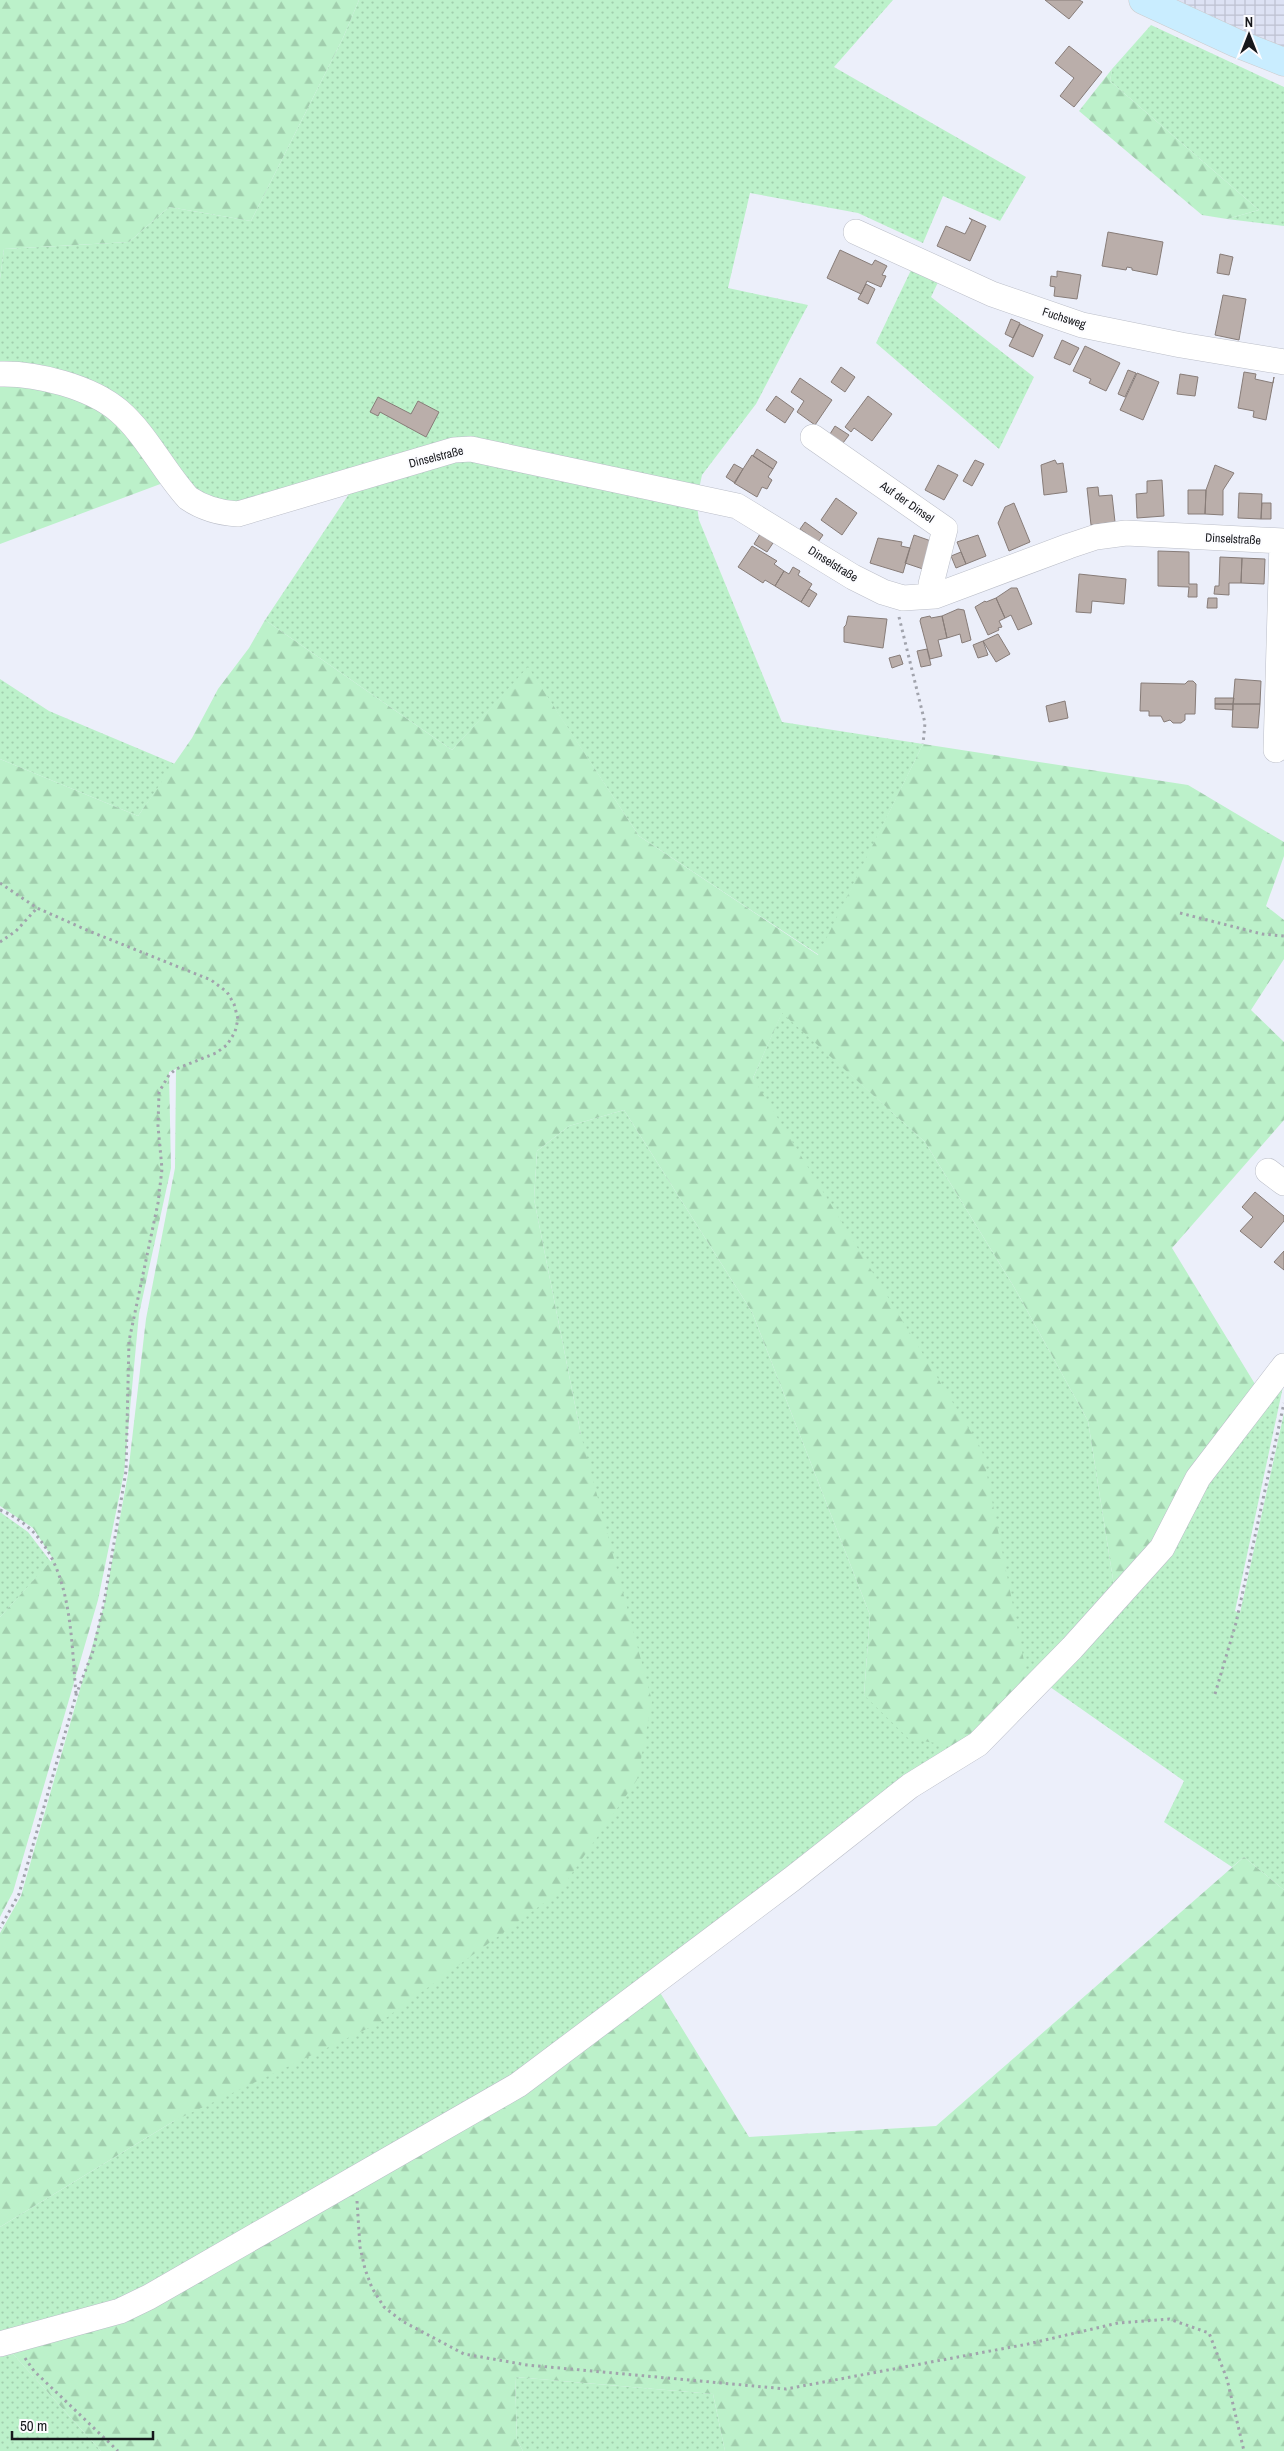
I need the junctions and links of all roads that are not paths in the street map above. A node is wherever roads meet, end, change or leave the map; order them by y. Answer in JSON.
{"nodes":[{"id":1,"x":1153,"y":5,"type":"edge"},
{"id":2,"x":1284,"y":62,"type":"edge"},
{"id":3,"x":856,"y":232,"type":"dead end"},
{"id":4,"x":1284,"y":362,"type":"edge"},
{"id":5,"x":0,"y":374,"type":"edge"},
{"id":6,"x":813,"y":437,"type":"dead end"},
{"id":7,"x":1283,"y":541,"type":"edge"},
{"id":8,"x":935,"y":596,"type":"junction"},
{"id":9,"x":1276,"y":750,"type":"dead end"},
{"id":10,"x":1284,"y":1366,"type":"edge"},
{"id":11,"x":7,"y":2342,"type":"edge"}],
"edges":[{"from":1,"to":2,"type":"main road"},
{"from":3,"to":4,"type":"street","name":"Fuchsweg"},
{"from":5,"to":8,"type":"street","name":"Dinselstraße"},
{"from":6,"to":8,"type":"street","name":"Auf der Dinsel"},
{"from":7,"to":8,"type":"street","name":"Dinselstraße"},
{"from":7,"to":9,"type":"street"},
{"from":10,"to":11,"type":"street"}]}
